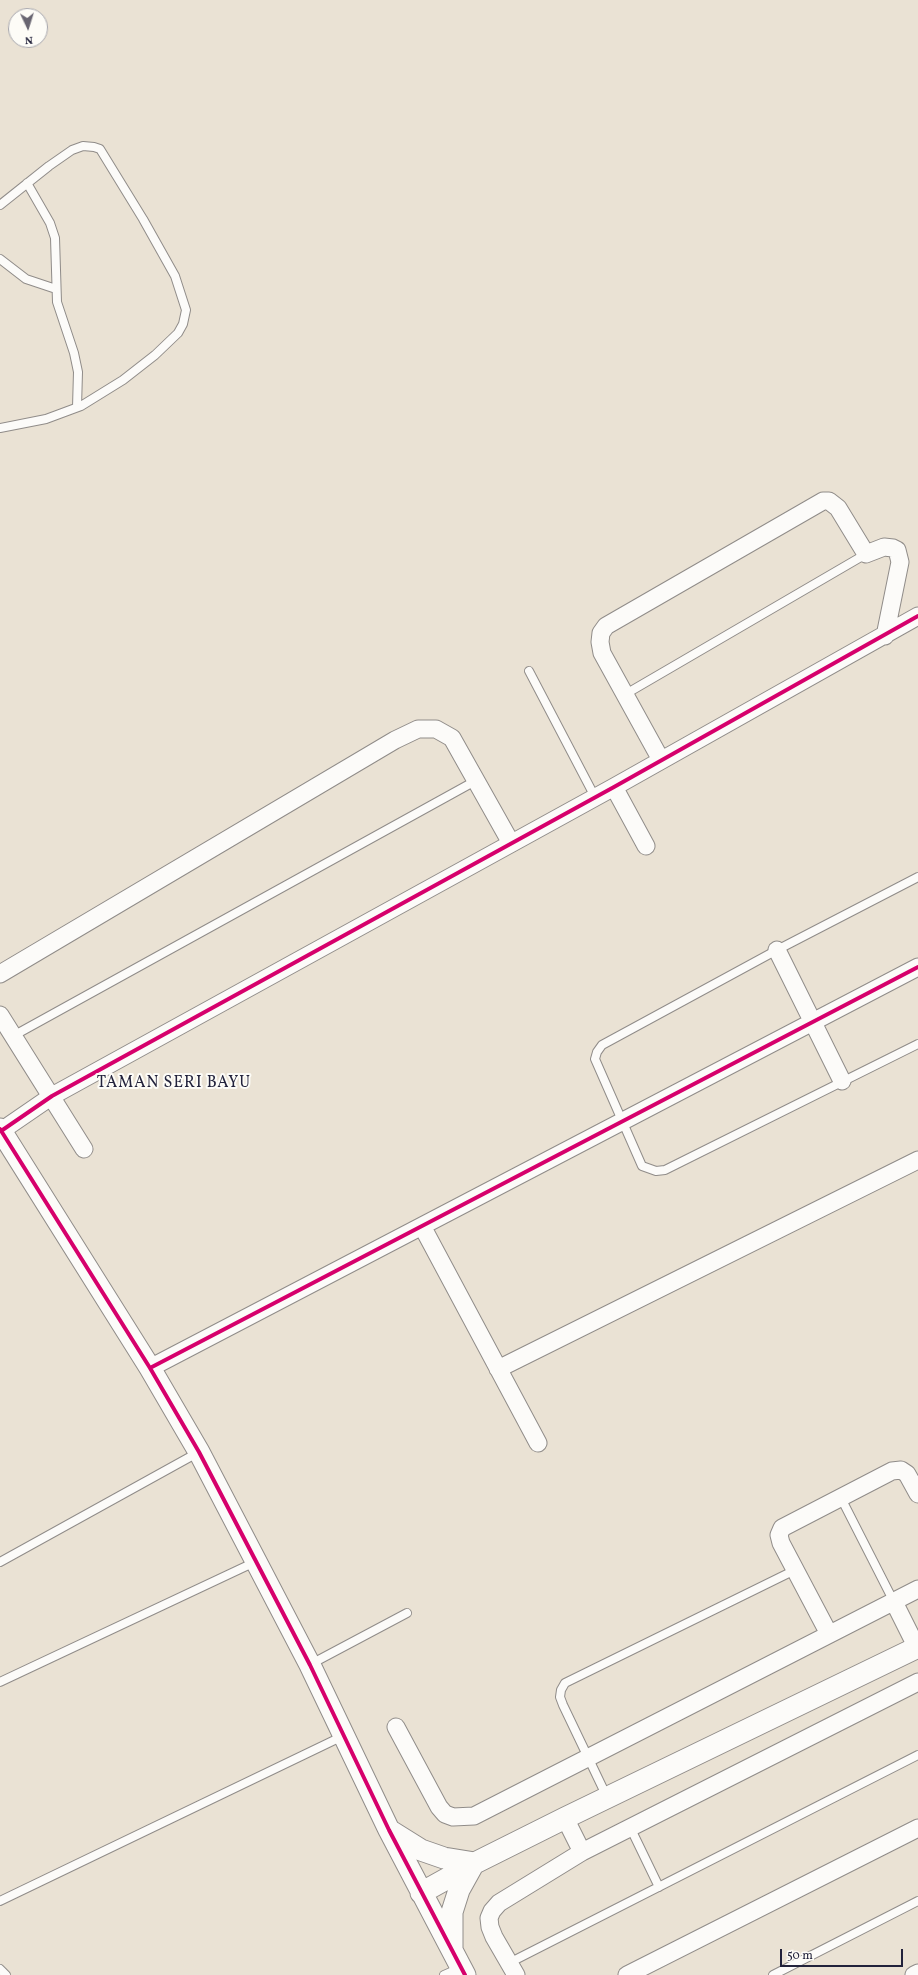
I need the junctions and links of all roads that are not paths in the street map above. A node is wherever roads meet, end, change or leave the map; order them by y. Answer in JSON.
{"nodes":[{"id":1,"x":27,"y":183,"type":"junction"},
{"id":2,"x":0,"y":205,"type":"edge"},
{"id":3,"x":0,"y":258,"type":"edge"},
{"id":4,"x":56,"y":288,"type":"junction"},
{"id":5,"x":77,"y":407,"type":"junction"},
{"id":6,"x":0,"y":428,"type":"edge"},
{"id":7,"x":866,"y":554,"type":"junction"},
{"id":8,"x":918,"y":616,"type":"edge"},
{"id":9,"x":885,"y":636,"type":"junction"},
{"id":10,"x":530,"y":671,"type":"dead end"},
{"id":11,"x":624,"y":695,"type":"junction"},
{"id":12,"x":661,"y":760,"type":"junction"},
{"id":13,"x":477,"y":780,"type":"junction"},
{"id":14,"x":614,"y":787,"type":"junction"},
{"id":15,"x":595,"y":797,"type":"junction"},
{"id":16,"x":511,"y":843,"type":"junction"},
{"id":17,"x":646,"y":846,"type":"dead end"},
{"id":18,"x":918,"y":877,"type":"edge"},
{"id":19,"x":777,"y":950,"type":"junction"},
{"id":20,"x":918,"y":967,"type":"edge"},
{"id":21,"x":0,"y":974,"type":"edge"},
{"id":22,"x":0,"y":1015,"type":"edge"},
{"id":23,"x":814,"y":1021,"type":"junction"},
{"id":24,"x":13,"y":1036,"type":"junction"},
{"id":25,"x":918,"y":1044,"type":"edge"},
{"id":26,"x":842,"y":1081,"type":"junction"},
{"id":27,"x":52,"y":1096,"type":"junction"},
{"id":28,"x":622,"y":1121,"type":"junction"},
{"id":29,"x":1,"y":1130,"type":"edge"},
{"id":30,"x":84,"y":1149,"type":"dead end"},
{"id":31,"x":918,"y":1160,"type":"edge"},
{"id":32,"x":422,"y":1226,"type":"junction"},
{"id":33,"x":150,"y":1368,"type":"junction"},
{"id":34,"x":498,"y":1369,"type":"junction"},
{"id":35,"x":538,"y":1443,"type":"dead end"},
{"id":36,"x":198,"y":1452,"type":"junction"},
{"id":37,"x":918,"y":1494,"type":"edge"},
{"id":38,"x":841,"y":1498,"type":"junction"},
{"id":39,"x":0,"y":1562,"type":"edge"},
{"id":40,"x":255,"y":1562,"type":"junction"},
{"id":41,"x":795,"y":1570,"type":"junction"},
{"id":42,"x":918,"y":1589,"type":"edge"},
{"id":43,"x":894,"y":1602,"type":"junction"},
{"id":44,"x":406,"y":1613,"type":"dead end"},
{"id":45,"x":829,"y":1634,"type":"junction"},
{"id":46,"x":917,"y":1647,"type":"edge"},
{"id":47,"x":310,"y":1665,"type":"junction"},
{"id":48,"x":1,"y":1679,"type":"edge"},
{"id":49,"x":918,"y":1682,"type":"edge"},
{"id":50,"x":396,"y":1727,"type":"dead end"},
{"id":51,"x":344,"y":1736,"type":"junction"},
{"id":52,"x":918,"y":1755,"type":"edge"},
{"id":53,"x":588,"y":1759,"type":"junction"},
{"id":54,"x":607,"y":1798,"type":"junction"},
{"id":55,"x":565,"y":1818,"type":"junction"},
{"id":56,"x":630,"y":1827,"type":"junction"},
{"id":57,"x":918,"y":1828,"type":"edge"},
{"id":58,"x":389,"y":1830,"type":"junction"},
{"id":59,"x":582,"y":1852,"type":"junction"},
{"id":60,"x":475,"y":1863,"type":"junction"},
{"id":61,"x":659,"y":1888,"type":"junction"},
{"id":62,"x":421,"y":1893,"type":"junction"},
{"id":63,"x":918,"y":1900,"type":"edge"},
{"id":64,"x":0,"y":1901,"type":"edge"},
{"id":65,"x":456,"y":1968,"type":"edge"},
{"id":66,"x":0,"y":1969,"type":"edge"},
{"id":67,"x":512,"y":1969,"type":"edge"},
{"id":68,"x":918,"y":1973,"type":"edge"},
{"id":69,"x":6,"y":1975,"type":"edge"},
{"id":70,"x":627,"y":1975,"type":"edge"},
{"id":71,"x":773,"y":1975,"type":"edge"},
{"id":72,"x":914,"y":1975,"type":"edge"}],
"edges":[{"from":1,"to":2,"type":"lane"},
{"from":1,"to":4,"type":"lane"},
{"from":1,"to":5,"type":"lane"},
{"from":3,"to":4,"type":"lane"},
{"from":4,"to":5,"type":"lane"},
{"from":5,"to":6,"type":"lane"},
{"from":7,"to":9,"type":"street"},
{"from":7,"to":11,"type":"lane"},
{"from":7,"to":11,"type":"street"},
{"from":8,"to":9,"type":"street"},
{"from":9,"to":12,"type":"street"},
{"from":10,"to":15,"type":"lane"},
{"from":11,"to":12,"type":"street"},
{"from":12,"to":14,"type":"street"},
{"from":13,"to":16,"type":"street"},
{"from":13,"to":21,"type":"street"},
{"from":13,"to":24,"type":"lane"},
{"from":14,"to":15,"type":"street"},
{"from":14,"to":17,"type":"street"},
{"from":15,"to":16,"type":"street"},
{"from":16,"to":27,"type":"street"},
{"from":18,"to":19,"type":"lane"},
{"from":19,"to":23,"type":"street"},
{"from":19,"to":28,"type":"lane"},
{"from":20,"to":23,"type":"street"},
{"from":22,"to":24,"type":"street"},
{"from":23,"to":26,"type":"street"},
{"from":23,"to":28,"type":"street"},
{"from":24,"to":27,"type":"street"},
{"from":25,"to":26,"type":"lane"},
{"from":26,"to":28,"type":"lane"},
{"from":27,"to":29,"type":"street"},
{"from":27,"to":30,"type":"street"},
{"from":28,"to":32,"type":"street"},
{"from":29,"to":33,"type":"street"},
{"from":31,"to":34,"type":"street"},
{"from":32,"to":33,"type":"street"},
{"from":32,"to":34,"type":"street"},
{"from":33,"to":36,"type":"street"},
{"from":34,"to":35,"type":"street"},
{"from":36,"to":39,"type":"lane"},
{"from":36,"to":40,"type":"street"},
{"from":37,"to":38,"type":"street"},
{"from":38,"to":41,"type":"street"},
{"from":38,"to":43,"type":"lane"},
{"from":40,"to":47,"type":"street"},
{"from":40,"to":48,"type":"lane"},
{"from":41,"to":45,"type":"street"},
{"from":41,"to":53,"type":"lane"},
{"from":42,"to":43,"type":"street"},
{"from":43,"to":45,"type":"street"},
{"from":43,"to":46,"type":"street"},
{"from":44,"to":47,"type":"lane"},
{"from":45,"to":53,"type":"street"},
{"from":46,"to":54,"type":"street"},
{"from":47,"to":51,"type":"street"},
{"from":49,"to":56,"type":"street"},
{"from":50,"to":53,"type":"street"},
{"from":51,"to":58,"type":"street"},
{"from":51,"to":64,"type":"lane"},
{"from":52,"to":61,"type":"lane"},
{"from":53,"to":54,"type":"lane"},
{"from":54,"to":55,"type":"street"},
{"from":55,"to":59,"type":"street"},
{"from":55,"to":60,"type":"street"},
{"from":56,"to":59,"type":"street"},
{"from":56,"to":61,"type":"lane"},
{"from":57,"to":70,"type":"street"},
{"from":58,"to":60,"type":"street"},
{"from":58,"to":62,"type":"street"},
{"from":59,"to":67,"type":"street"},
{"from":60,"to":62,"type":"street"},
{"from":60,"to":65,"type":"street"},
{"from":61,"to":67,"type":"lane"},
{"from":62,"to":65,"type":"street"},
{"from":63,"to":71,"type":"lane"},
{"from":66,"to":69,"type":"lane"},
{"from":68,"to":72,"type":"street"}]}
